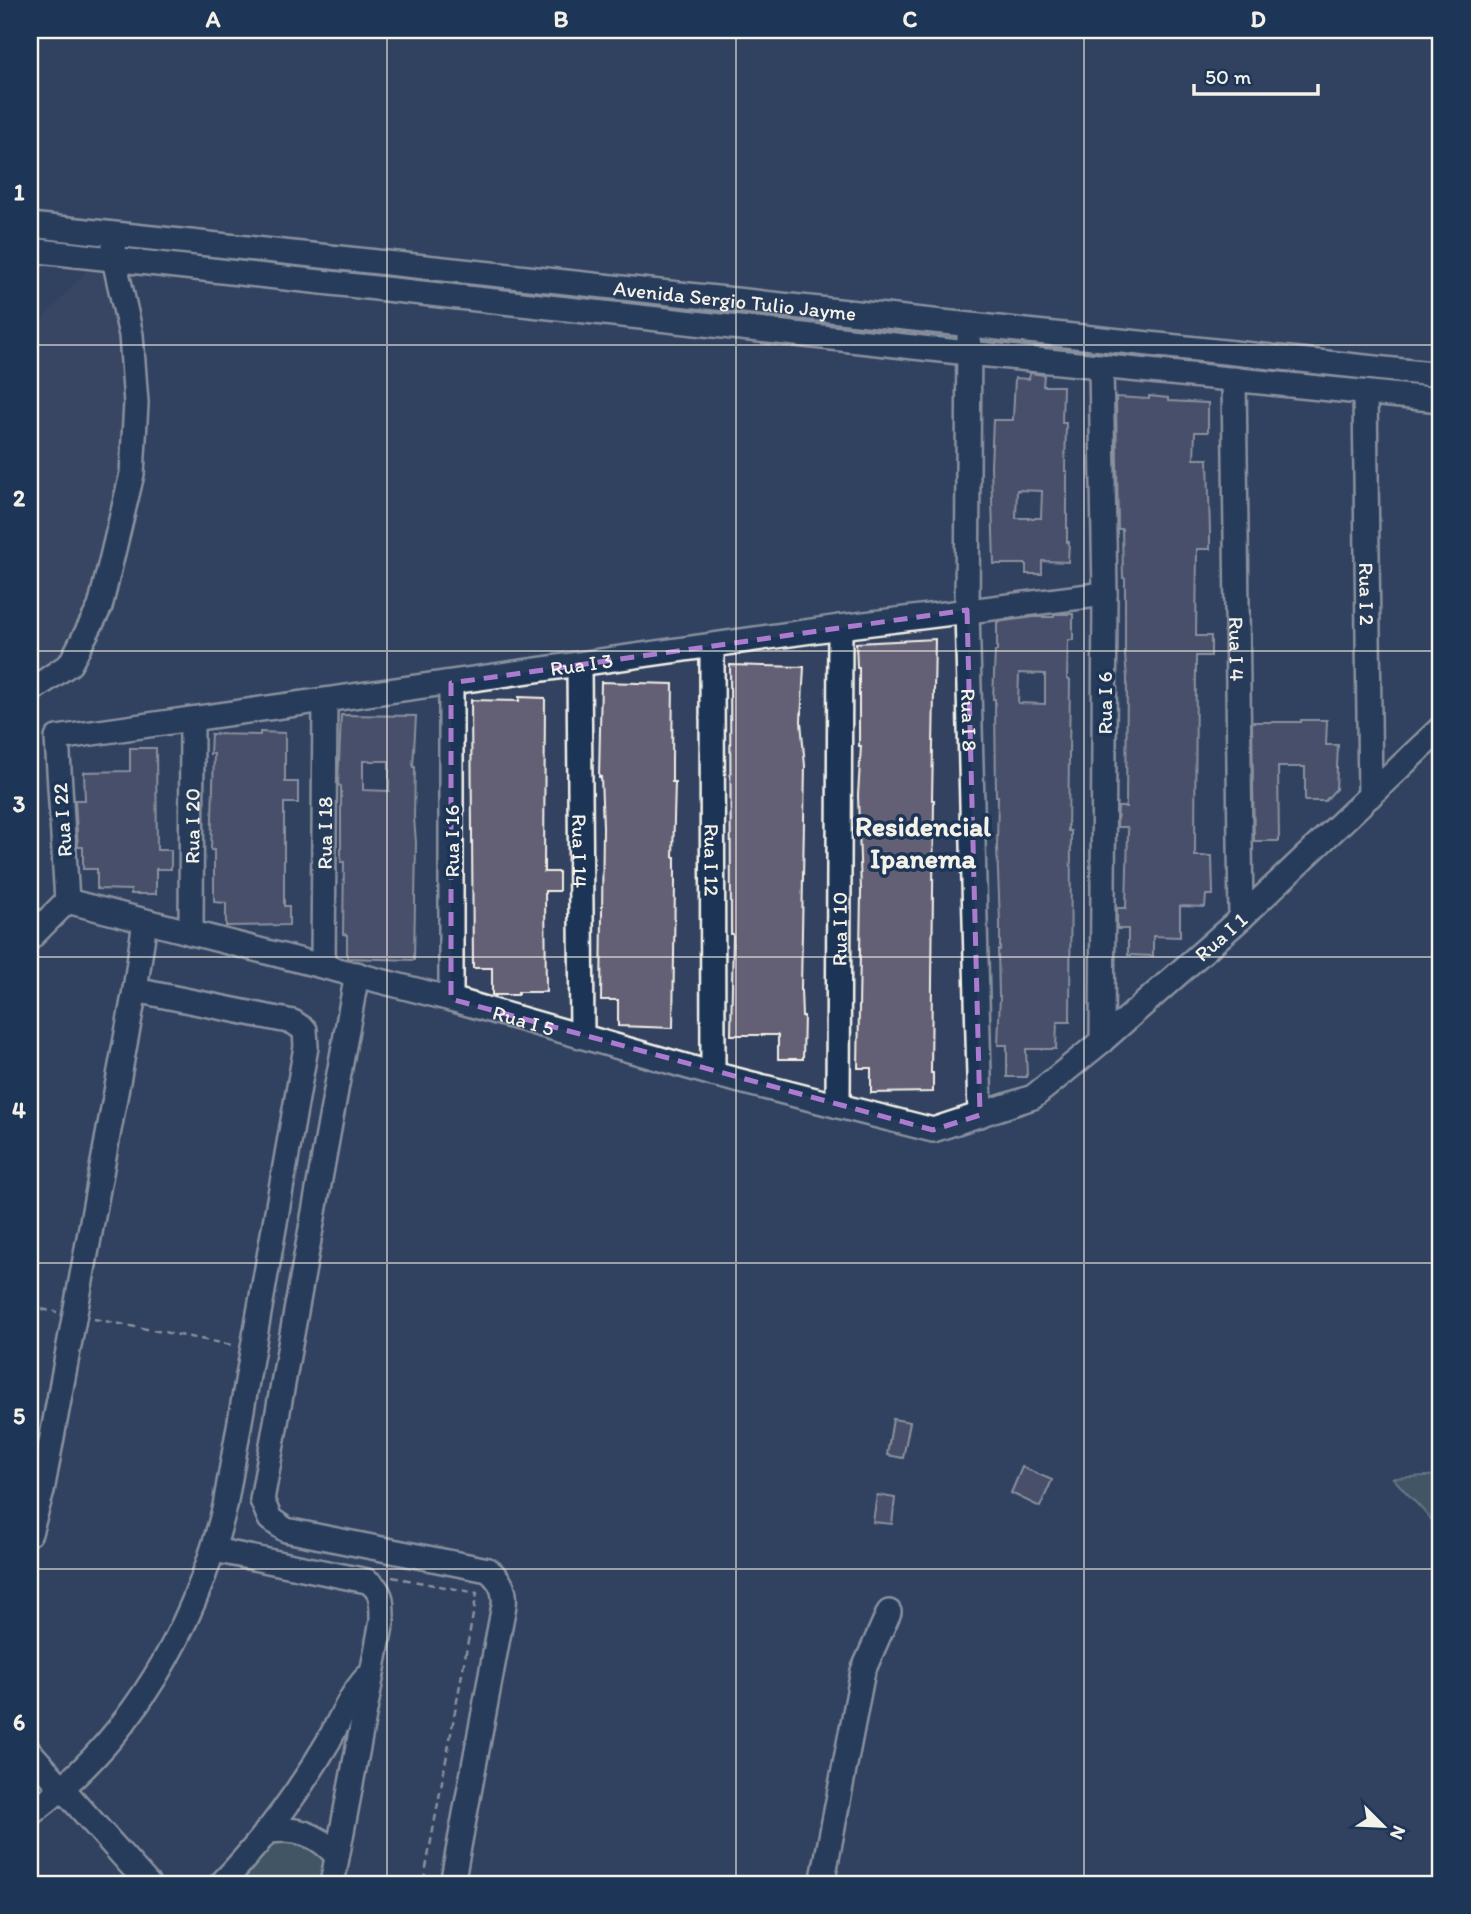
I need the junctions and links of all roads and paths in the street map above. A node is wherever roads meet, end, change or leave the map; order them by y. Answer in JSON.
{"nodes":[{"id":1,"x":30,"y":225,"type":"edge"},
{"id":2,"x":114,"y":234,"type":"junction"},
{"id":3,"x":30,"y":250,"type":"edge"},
{"id":4,"x":114,"y":259,"type":"junction"},
{"id":5,"x":970,"y":326,"type":"junction"},
{"id":6,"x":968,"y":353,"type":"junction"},
{"id":7,"x":1101,"y":366,"type":"junction"},
{"id":8,"x":1441,"y":375,"type":"edge"},
{"id":9,"x":1234,"y":379,"type":"junction"},
{"id":10,"x":1365,"y":393,"type":"junction"},
{"id":11,"x":1441,"y":400,"type":"edge"},
{"id":12,"x":1105,"y":594,"type":"junction"},
{"id":13,"x":967,"y":610,"type":"junction"},
{"id":14,"x":840,"y":627,"type":"junction"},
{"id":15,"x":712,"y":646,"type":"junction"},
{"id":16,"x":579,"y":665,"type":"junction"},
{"id":17,"x":451,"y":683,"type":"junction"},
{"id":18,"x":30,"y":691,"type":"edge"},
{"id":19,"x":325,"y":701,"type":"junction"},
{"id":20,"x":192,"y":720,"type":"junction"},
{"id":21,"x":1441,"y":728,"type":"edge"},
{"id":22,"x":57,"y":738,"type":"joint"},
{"id":23,"x":1370,"y":796,"type":"junction"},
{"id":24,"x":67,"y":901,"type":"junction"},
{"id":25,"x":40,"y":916,"type":"edge"},
{"id":26,"x":1241,"y":918,"type":"junction"},
{"id":27,"x":145,"y":921,"type":"junction"},
{"id":28,"x":191,"y":933,"type":"junction"},
{"id":29,"x":30,"y":939,"type":"edge"},
{"id":30,"x":323,"y":966,"type":"junction"},
{"id":31,"x":356,"y":975,"type":"junction"},
{"id":32,"x":135,"y":990,"type":"junction"},
{"id":33,"x":451,"y":999,"type":"junction"},
{"id":34,"x":582,"y":1036,"type":"junction"},
{"id":35,"x":1102,"y":1041,"type":"junction"},
{"id":36,"x":713,"y":1074,"type":"junction"},
{"id":37,"x":838,"y":1106,"type":"junction"},
{"id":38,"x":980,"y":1115,"type":"junction"},
{"id":39,"x":30,"y":1307,"type":"edge"},
{"id":40,"x":75,"y":1315,"type":"junction"},
{"id":41,"x":253,"y":1349,"type":"junction"},
{"id":42,"x":30,"y":1533,"type":"edge"},
{"id":43,"x":214,"y":1550,"type":"junction"},
{"id":44,"x":367,"y":1581,"type":"junction"},
{"id":45,"x":889,"y":1612,"type":"dead end"},
{"id":46,"x":371,"y":1673,"type":"junction"},
{"id":47,"x":30,"y":1752,"type":"edge"},
{"id":48,"x":62,"y":1788,"type":"junction"},
{"id":49,"x":30,"y":1814,"type":"edge"},
{"id":50,"x":266,"y":1832,"type":"junction"},
{"id":51,"x":337,"y":1856,"type":"junction"},
{"id":52,"x":148,"y":1884,"type":"edge"},
{"id":53,"x":221,"y":1884,"type":"edge"},
{"id":54,"x":332,"y":1884,"type":"edge"},
{"id":55,"x":423,"y":1884,"type":"edge"},
{"id":56,"x":452,"y":1884,"type":"edge"},
{"id":57,"x":821,"y":1884,"type":"edge"}],
"edges":[{"from":1,"to":2,"type":"street","name":"Avenida Sergio Tulio Jayme"},
{"from":2,"to":4,"type":"street"},
{"from":2,"to":5,"type":"street","name":"Avenida Sergio Tulio Jayme"},
{"from":3,"to":4,"type":"street","name":"Avenida Sergio Tulio Jayme"},
{"from":4,"to":6,"type":"street","name":"Avenida Sergio Tulio Jayme"},
{"from":4,"to":18,"type":"street"},
{"from":5,"to":6,"type":"street","name":"Rua I 8"},
{"from":5,"to":8,"type":"street","name":"Avenida Sergio Tulio Jayme"},
{"from":6,"to":7,"type":"street","name":"Avenida Sergio Tulio Jayme"},
{"from":6,"to":13,"type":"street","name":"Rua I 8"},
{"from":7,"to":9,"type":"street","name":"Avenida Sergio Tulio Jayme"},
{"from":7,"to":12,"type":"street","name":"Rua I 6"},
{"from":9,"to":10,"type":"street","name":"Avenida Sergio Tulio Jayme"},
{"from":9,"to":26,"type":"street","name":"Rua I 4"},
{"from":10,"to":11,"type":"street","name":"Avenida Sergio Tulio Jayme"},
{"from":10,"to":23,"type":"street","name":"Rua I 2"},
{"from":12,"to":13,"type":"street","name":"Rua I 3"},
{"from":12,"to":35,"type":"street","name":"Rua I 6"},
{"from":13,"to":14,"type":"street","name":"Rua I 3"},
{"from":13,"to":38,"type":"street","name":"Rua I 8"},
{"from":14,"to":15,"type":"street","name":"Rua I 3"},
{"from":14,"to":37,"type":"street","name":"Rua I 10"},
{"from":15,"to":16,"type":"street","name":"Rua I 3"},
{"from":15,"to":36,"type":"street","name":"Rua I 12"},
{"from":16,"to":17,"type":"street","name":"Rua I 3"},
{"from":16,"to":34,"type":"street","name":"Rua I 14"},
{"from":17,"to":19,"type":"street","name":"Rua I 3"},
{"from":17,"to":33,"type":"street","name":"Rua I 16"},
{"from":19,"to":20,"type":"street","name":"Rua I 3"},
{"from":19,"to":30,"type":"street","name":"Rua I 18"},
{"from":20,"to":22,"type":"street","name":"Rua I 3"},
{"from":20,"to":28,"type":"street","name":"Rua I 20"},
{"from":21,"to":23,"type":"street","name":"Rua I 1"},
{"from":22,"to":24,"type":"street","name":"Rua I 22"},
{"from":23,"to":26,"type":"street","name":"Rua I 1"},
{"from":24,"to":25,"type":"street"},
{"from":24,"to":27,"type":"street","name":"Rua I 5"},
{"from":25,"to":29,"type":"street"},
{"from":26,"to":35,"type":"street","name":"Rua I 1"},
{"from":27,"to":28,"type":"street","name":"Rua I 5"},
{"from":27,"to":32,"type":"street"},
{"from":28,"to":30,"type":"street","name":"Rua I 5"},
{"from":30,"to":31,"type":"street","name":"Rua I 5"},
{"from":31,"to":33,"type":"street","name":"Rua I 5"},
{"from":31,"to":56,"type":"street"},
{"from":32,"to":40,"type":"street"},
{"from":32,"to":41,"type":"street"},
{"from":33,"to":34,"type":"street","name":"Rua I 5"},
{"from":34,"to":36,"type":"street","name":"Rua I 5"},
{"from":35,"to":38,"type":"street","name":"Rua I 1"},
{"from":36,"to":37,"type":"street","name":"Rua I 5"},
{"from":37,"to":38,"type":"street","name":"Rua I 5"},
{"from":39,"to":40,"type":"path"},
{"from":40,"to":41,"type":"path"},
{"from":40,"to":42,"type":"street"},
{"from":41,"to":43,"type":"street"},
{"from":43,"to":44,"type":"street"},
{"from":43,"to":48,"type":"street"},
{"from":44,"to":46,"type":"street"},
{"from":44,"to":55,"type":"path"},
{"from":45,"to":57,"type":"street"},
{"from":46,"to":50,"type":"street"},
{"from":46,"to":51,"type":"street"},
{"from":47,"to":48,"type":"street"},
{"from":48,"to":49,"type":"street"},
{"from":48,"to":52,"type":"street"},
{"from":50,"to":51,"type":"street"},
{"from":50,"to":53,"type":"street"},
{"from":51,"to":54,"type":"street"}]}
